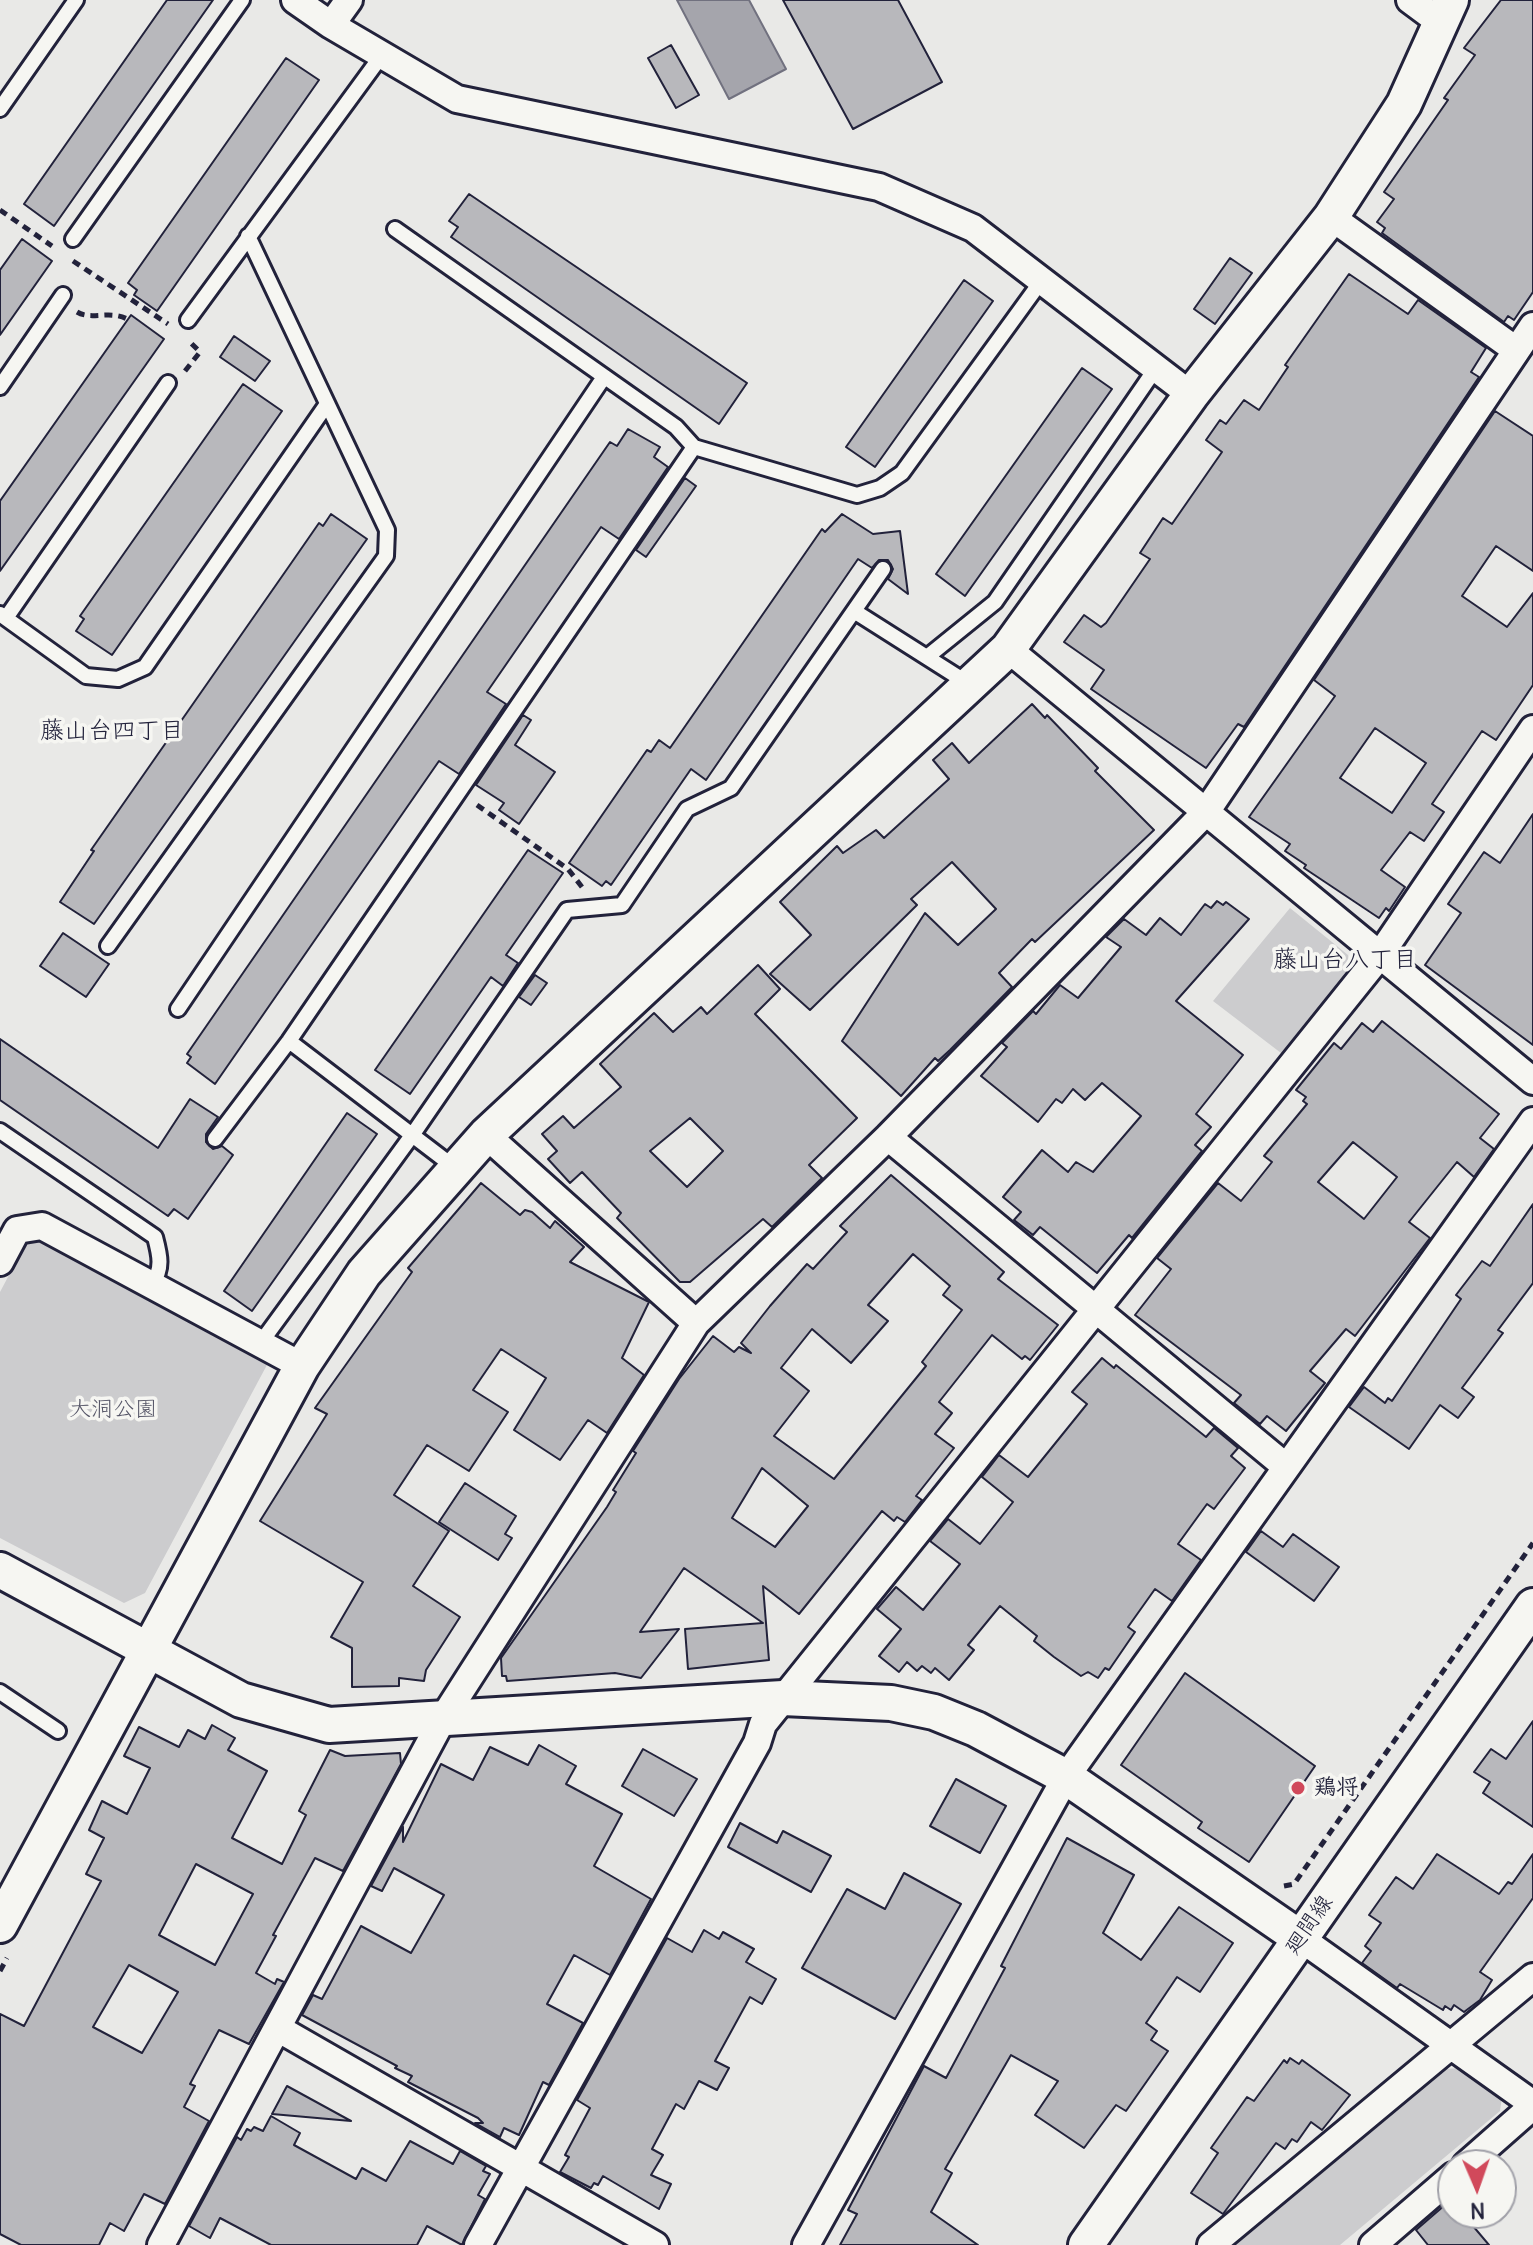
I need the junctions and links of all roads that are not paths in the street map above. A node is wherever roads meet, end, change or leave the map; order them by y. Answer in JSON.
{"nodes":[{"id":1,"x":76,"y":0,"type":"edge"},
{"id":2,"x":242,"y":0,"type":"edge"},
{"id":3,"x":295,"y":0,"type":"edge"},
{"id":4,"x":349,"y":0,"type":"edge"},
{"id":5,"x":1410,"y":0,"type":"edge"},
{"id":6,"x":1446,"y":12,"type":"edge"},
{"id":7,"x":331,"y":25,"type":"junction"},
{"id":8,"x":382,"y":55,"type":"junction"},
{"id":9,"x":0,"y":109,"type":"edge"},
{"id":10,"x":1331,"y":217,"type":"junction"},
{"id":11,"x":395,"y":229,"type":"dead end"},
{"id":12,"x":248,"y":236,"type":"junction"},
{"id":13,"x":73,"y":239,"type":"dead end"},
{"id":14,"x":1042,"y":280,"type":"junction"},
{"id":15,"x":62,"y":298,"type":"road end"},
{"id":16,"x":182,"y":324,"type":"road end"},
{"id":17,"x":1533,"y":326,"type":"edge"},
{"id":18,"x":1516,"y":350,"type":"junction"},
{"id":19,"x":1156,"y":368,"type":"junction"},
{"id":20,"x":604,"y":377,"type":"junction"},
{"id":21,"x":168,"y":383,"type":"road end"},
{"id":22,"x":0,"y":387,"type":"edge"},
{"id":23,"x":1191,"y":395,"type":"junction"},
{"id":24,"x":327,"y":404,"type":"junction"},
{"id":25,"x":694,"y":447,"type":"junction"},
{"id":26,"x":883,"y":569,"type":"dead end"},
{"id":27,"x":854,"y":611,"type":"junction"},
{"id":28,"x":3,"y":616,"type":"edge"},
{"id":29,"x":1008,"y":649,"type":"junction"},
{"id":30,"x":927,"y":657,"type":"junction"},
{"id":31,"x":969,"y":684,"type":"junction"},
{"id":32,"x":1533,"y":729,"type":"edge"},
{"id":33,"x":1206,"y":812,"type":"junction"},
{"id":34,"x":108,"y":946,"type":"dead end"},
{"id":35,"x":1380,"y":955,"type":"junction"},
{"id":36,"x":178,"y":1009,"type":"dead end"},
{"id":37,"x":289,"y":1041,"type":"junction"},
{"id":38,"x":1533,"y":1081,"type":"edge"},
{"id":39,"x":1533,"y":1121,"type":"edge"},
{"id":40,"x":0,"y":1131,"type":"edge"},
{"id":41,"x":413,"y":1134,"type":"junction"},
{"id":42,"x":486,"y":1135,"type":"junction"},
{"id":43,"x":888,"y":1137,"type":"junction"},
{"id":44,"x":215,"y":1139,"type":"dead end"},
{"id":45,"x":454,"y":1167,"type":"junction"},
{"id":46,"x":0,"y":1262,"type":"edge"},
{"id":47,"x":152,"y":1285,"type":"junction"},
{"id":48,"x":1096,"y":1307,"type":"junction"},
{"id":49,"x":696,"y":1323,"type":"junction"},
{"id":50,"x":262,"y":1341,"type":"junction"},
{"id":51,"x":302,"y":1366,"type":"junction"},
{"id":52,"x":1285,"y":1466,"type":"junction"},
{"id":53,"x":0,"y":1570,"type":"edge"},
{"id":54,"x":1533,"y":1606,"type":"edge"},
{"id":55,"x":148,"y":1650,"type":"junction"},
{"id":56,"x":0,"y":1692,"type":"edge"},
{"id":57,"x":783,"y":1698,"type":"junction"},
{"id":58,"x":442,"y":1720,"type":"junction"},
{"id":59,"x":58,"y":1731,"type":"dead end"},
{"id":60,"x":1066,"y":1777,"type":"junction"},
{"id":61,"x":0,"y":1925,"type":"edge"},
{"id":62,"x":1300,"y":1938,"type":"junction"},
{"id":63,"x":1533,"y":1977,"type":"edge"},
{"id":64,"x":279,"y":2029,"type":"junction"},
{"id":65,"x":1452,"y":2045,"type":"junction"},
{"id":66,"x":1533,"y":2105,"type":"edge"},
{"id":67,"x":1484,"y":2149,"type":"edge"},
{"id":68,"x":520,"y":2169,"type":"junction"},
{"id":69,"x":1437,"y":2190,"type":"edge"},
{"id":70,"x":161,"y":2245,"type":"edge"},
{"id":71,"x":478,"y":2245,"type":"edge"},
{"id":72,"x":655,"y":2245,"type":"edge"},
{"id":73,"x":806,"y":2245,"type":"edge"},
{"id":74,"x":1086,"y":2245,"type":"edge"},
{"id":75,"x":1211,"y":2245,"type":"edge"},
{"id":76,"x":1373,"y":2245,"type":"edge"}],
"edges":[{"from":1,"to":9,"type":"lane"},
{"from":2,"to":13,"type":"lane"},
{"from":3,"to":7,"type":"street"},
{"from":4,"to":7,"type":"street"},
{"from":5,"to":6,"type":"street"},
{"from":6,"to":10,"type":"street"},
{"from":7,"to":8,"type":"street"},
{"from":8,"to":12,"type":"lane"},
{"from":8,"to":14,"type":"street"},
{"from":10,"to":18,"type":"street"},
{"from":10,"to":23,"type":"street"},
{"from":11,"to":20,"type":"lane"},
{"from":12,"to":16,"type":"lane"},
{"from":12,"to":24,"type":"lane"},
{"from":14,"to":19,"type":"street"},
{"from":14,"to":25,"type":"lane"},
{"from":15,"to":22,"type":"lane"},
{"from":17,"to":18,"type":"street"},
{"from":18,"to":33,"type":"street"},
{"from":19,"to":23,"type":"street"},
{"from":19,"to":30,"type":"lane"},
{"from":20,"to":25,"type":"lane"},
{"from":20,"to":36,"type":"lane"},
{"from":21,"to":28,"type":"lane"},
{"from":23,"to":29,"type":"street"},
{"from":24,"to":28,"type":"lane"},
{"from":24,"to":34,"type":"lane"},
{"from":25,"to":37,"type":"lane"},
{"from":26,"to":27,"type":"lane"},
{"from":27,"to":30,"type":"lane"},
{"from":27,"to":41,"type":"lane"},
{"from":29,"to":31,"type":"street"},
{"from":29,"to":33,"type":"street"},
{"from":30,"to":31,"type":"lane"},
{"from":31,"to":42,"type":"street"},
{"from":32,"to":35,"type":"street"},
{"from":33,"to":35,"type":"street"},
{"from":33,"to":43,"type":"street"},
{"from":35,"to":38,"type":"street"},
{"from":35,"to":48,"type":"street"},
{"from":37,"to":41,"type":"lane"},
{"from":37,"to":44,"type":"lane"},
{"from":39,"to":52,"type":"street"},
{"from":40,"to":47,"type":"lane"},
{"from":41,"to":45,"type":"lane"},
{"from":41,"to":50,"type":"lane"},
{"from":42,"to":45,"type":"street"},
{"from":42,"to":49,"type":"street"},
{"from":43,"to":48,"type":"street"},
{"from":43,"to":49,"type":"street"},
{"from":45,"to":51,"type":"street"},
{"from":46,"to":47,"type":"street"},
{"from":47,"to":50,"type":"street"},
{"from":48,"to":52,"type":"street"},
{"from":48,"to":57,"type":"street"},
{"from":49,"to":58,"type":"street"},
{"from":50,"to":51,"type":"street"},
{"from":51,"to":55,"type":"street"},
{"from":52,"to":60,"type":"street"},
{"from":53,"to":55,"type":"street"},
{"from":54,"to":62,"type":"street","name":"廻間線"},
{"from":55,"to":58,"type":"street"},
{"from":55,"to":61,"type":"street"},
{"from":56,"to":59,"type":"lane"},
{"from":57,"to":58,"type":"street"},
{"from":57,"to":60,"type":"street"},
{"from":57,"to":68,"type":"street"},
{"from":58,"to":64,"type":"street"},
{"from":60,"to":62,"type":"street"},
{"from":60,"to":73,"type":"street"},
{"from":62,"to":65,"type":"street"},
{"from":62,"to":74,"type":"street","name":"廻間線"},
{"from":63,"to":65,"type":"street"},
{"from":64,"to":68,"type":"street"},
{"from":64,"to":70,"type":"street"},
{"from":65,"to":66,"type":"street"},
{"from":65,"to":75,"type":"street"},
{"from":66,"to":67,"type":"street"},
{"from":68,"to":71,"type":"street"},
{"from":68,"to":72,"type":"street"},
{"from":69,"to":76,"type":"street"}]}
